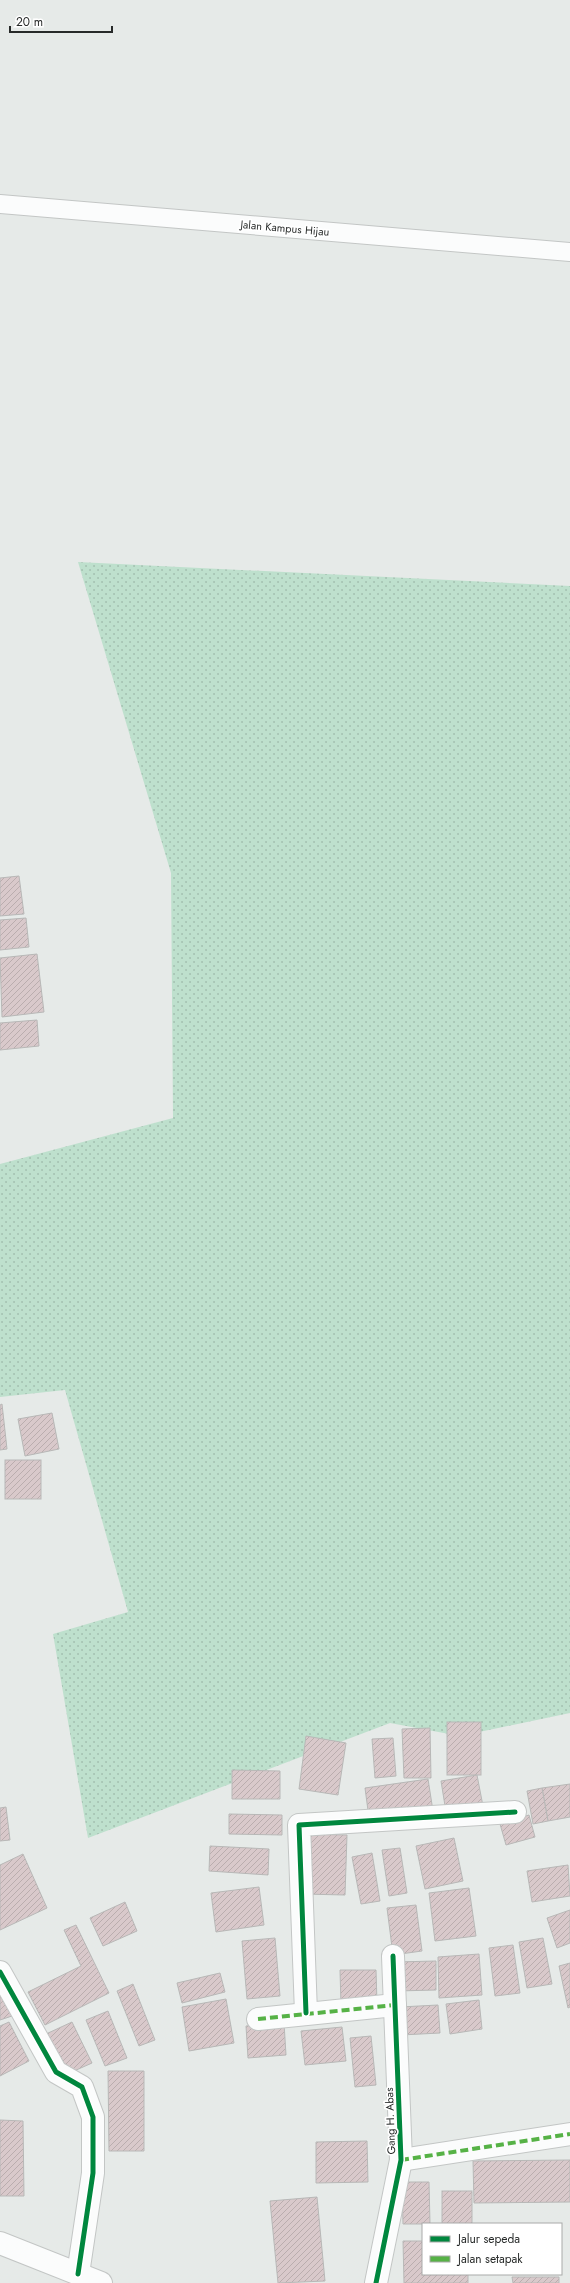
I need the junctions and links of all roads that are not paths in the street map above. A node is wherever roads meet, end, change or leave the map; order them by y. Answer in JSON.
{"nodes":[{"id":1,"x":0,"y":204,"type":"edge"},
{"id":2,"x":570,"y":252,"type":"edge"},
{"id":3,"x":515,"y":1812,"type":"dead end"},
{"id":4,"x":393,"y":1956,"type":"dead end"},
{"id":5,"x":0,"y":1972,"type":"edge"},
{"id":6,"x":395,"y":2005,"type":"junction"},
{"id":7,"x":306,"y":2014,"type":"junction"},
{"id":8,"x":258,"y":2019,"type":"dead end"},
{"id":9,"x":570,"y":2134,"type":"edge"},
{"id":10,"x":401,"y":2160,"type":"junction"},
{"id":11,"x":0,"y":2243,"type":"edge"},
{"id":12,"x":78,"y":2274,"type":"junction"},
{"id":13,"x":102,"y":2283,"type":"edge"},
{"id":14,"x":376,"y":2283,"type":"edge"}],
"edges":[{"from":1,"to":2,"type":"lane","name":"Jalan Kampus Hijau"},
{"from":3,"to":7,"type":"street"},
{"from":4,"to":6,"type":"street","name":"Gang H. Abas"},
{"from":5,"to":12,"type":"street"},
{"from":6,"to":7,"type":"street"},
{"from":6,"to":10,"type":"street","name":"Gang H. Abas"},
{"from":7,"to":8,"type":"street"},
{"from":9,"to":10,"type":"street"},
{"from":10,"to":14,"type":"street","name":"Gang H. Abas"},
{"from":11,"to":12,"type":"street"},
{"from":12,"to":13,"type":"street"}]}
